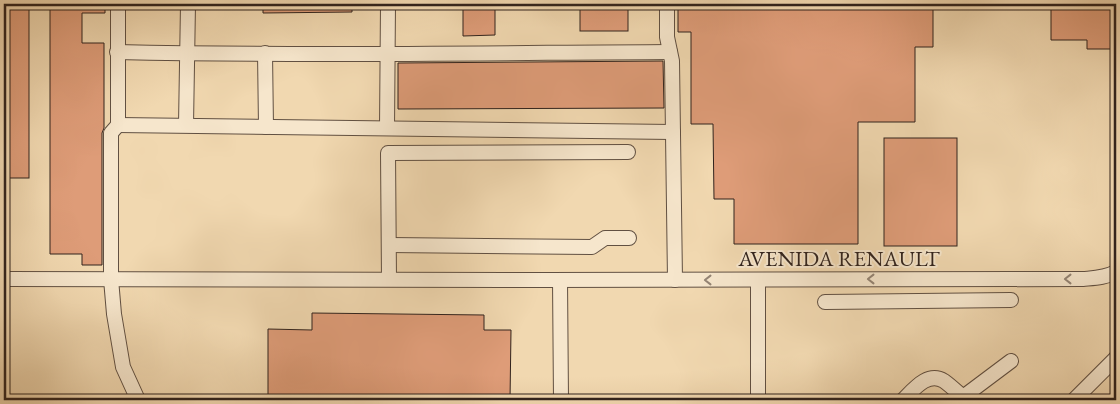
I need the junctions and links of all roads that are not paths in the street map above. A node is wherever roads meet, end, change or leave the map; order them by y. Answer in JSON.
{"nodes":[{"id":1,"x":118,"y":4,"type":"edge"},
{"id":2,"x":188,"y":4,"type":"edge"},
{"id":3,"x":388,"y":4,"type":"edge"},
{"id":4,"x":666,"y":4,"type":"edge"},
{"id":5,"x":117,"y":52,"type":"junction"},
{"id":6,"x":670,"y":52,"type":"junction"},
{"id":7,"x":187,"y":53,"type":"junction"},
{"id":8,"x":265,"y":54,"type":"junction"},
{"id":9,"x":388,"y":54,"type":"junction"},
{"id":10,"x":118,"y":125,"type":"junction"},
{"id":11,"x":186,"y":125,"type":"junction"},
{"id":12,"x":266,"y":127,"type":"junction"},
{"id":13,"x":387,"y":128,"type":"junction"},
{"id":14,"x":673,"y":132,"type":"junction"},
{"id":15,"x":628,"y":152,"type":"dead end"},
{"id":16,"x":629,"y":238,"type":"dead end"},
{"id":17,"x":389,"y":245,"type":"junction"},
{"id":18,"x":1116,"y":272,"type":"edge"},
{"id":19,"x":4,"y":279,"type":"edge"},
{"id":20,"x":112,"y":279,"type":"junction"},
{"id":21,"x":389,"y":279,"type":"junction"},
{"id":22,"x":894,"y":279,"type":"junction"},
{"id":23,"x":560,"y":280,"type":"junction"},
{"id":24,"x":675,"y":280,"type":"junction"},
{"id":25,"x":758,"y":280,"type":"junction"},
{"id":26,"x":1011,"y":300,"type":"dead end"},
{"id":27,"x":826,"y":302,"type":"dead end"},
{"id":28,"x":894,"y":302,"type":"junction"},
{"id":29,"x":1116,"y":358,"type":"edge"},
{"id":30,"x":1011,"y":361,"type":"dead end"},
{"id":31,"x":138,"y":400,"type":"edge"},
{"id":32,"x":561,"y":400,"type":"edge"},
{"id":33,"x":758,"y":400,"type":"edge"},
{"id":34,"x":903,"y":400,"type":"edge"},
{"id":35,"x":1074,"y":400,"type":"edge"}],
"edges":[{"from":1,"to":5,"type":"street"},
{"from":2,"to":7,"type":"street"},
{"from":3,"to":9,"type":"street"},
{"from":4,"to":6,"type":"street"},
{"from":5,"to":7,"type":"street"},
{"from":5,"to":10,"type":"street"},
{"from":6,"to":9,"type":"street"},
{"from":6,"to":14,"type":"street"},
{"from":7,"to":8,"type":"street"},
{"from":7,"to":11,"type":"street"},
{"from":8,"to":9,"type":"street"},
{"from":8,"to":12,"type":"street"},
{"from":9,"to":13,"type":"street"},
{"from":10,"to":11,"type":"street"},
{"from":10,"to":20,"type":"street"},
{"from":11,"to":12,"type":"street"},
{"from":12,"to":13,"type":"street"},
{"from":13,"to":14,"type":"street"},
{"from":14,"to":24,"type":"street"},
{"from":15,"to":17,"type":"street"},
{"from":16,"to":17,"type":"street"},
{"from":17,"to":21,"type":"street"},
{"from":18,"to":22,"type":"street","name":"AVENIDA RENAULT","one_way":true},
{"from":19,"to":20,"type":"street","name":"AVENIDA RENAULT"},
{"from":20,"to":21,"type":"street","name":"AVENIDA RENAULT"},
{"from":20,"to":31,"type":"street"},
{"from":21,"to":23,"type":"street","name":"AVENIDA RENAULT"},
{"from":22,"to":25,"type":"street","name":"AVENIDA RENAULT","one_way":true},
{"from":22,"to":28,"type":"street"},
{"from":23,"to":24,"type":"street","name":"AVENIDA RENAULT"},
{"from":23,"to":32,"type":"street"},
{"from":25,"to":24,"type":"street","name":"AVENIDA RENAULT","one_way":true},
{"from":25,"to":33,"type":"street"},
{"from":26,"to":28,"type":"street"},
{"from":27,"to":28,"type":"street"},
{"from":29,"to":35,"type":"street"},
{"from":30,"to":34,"type":"street"}]}
